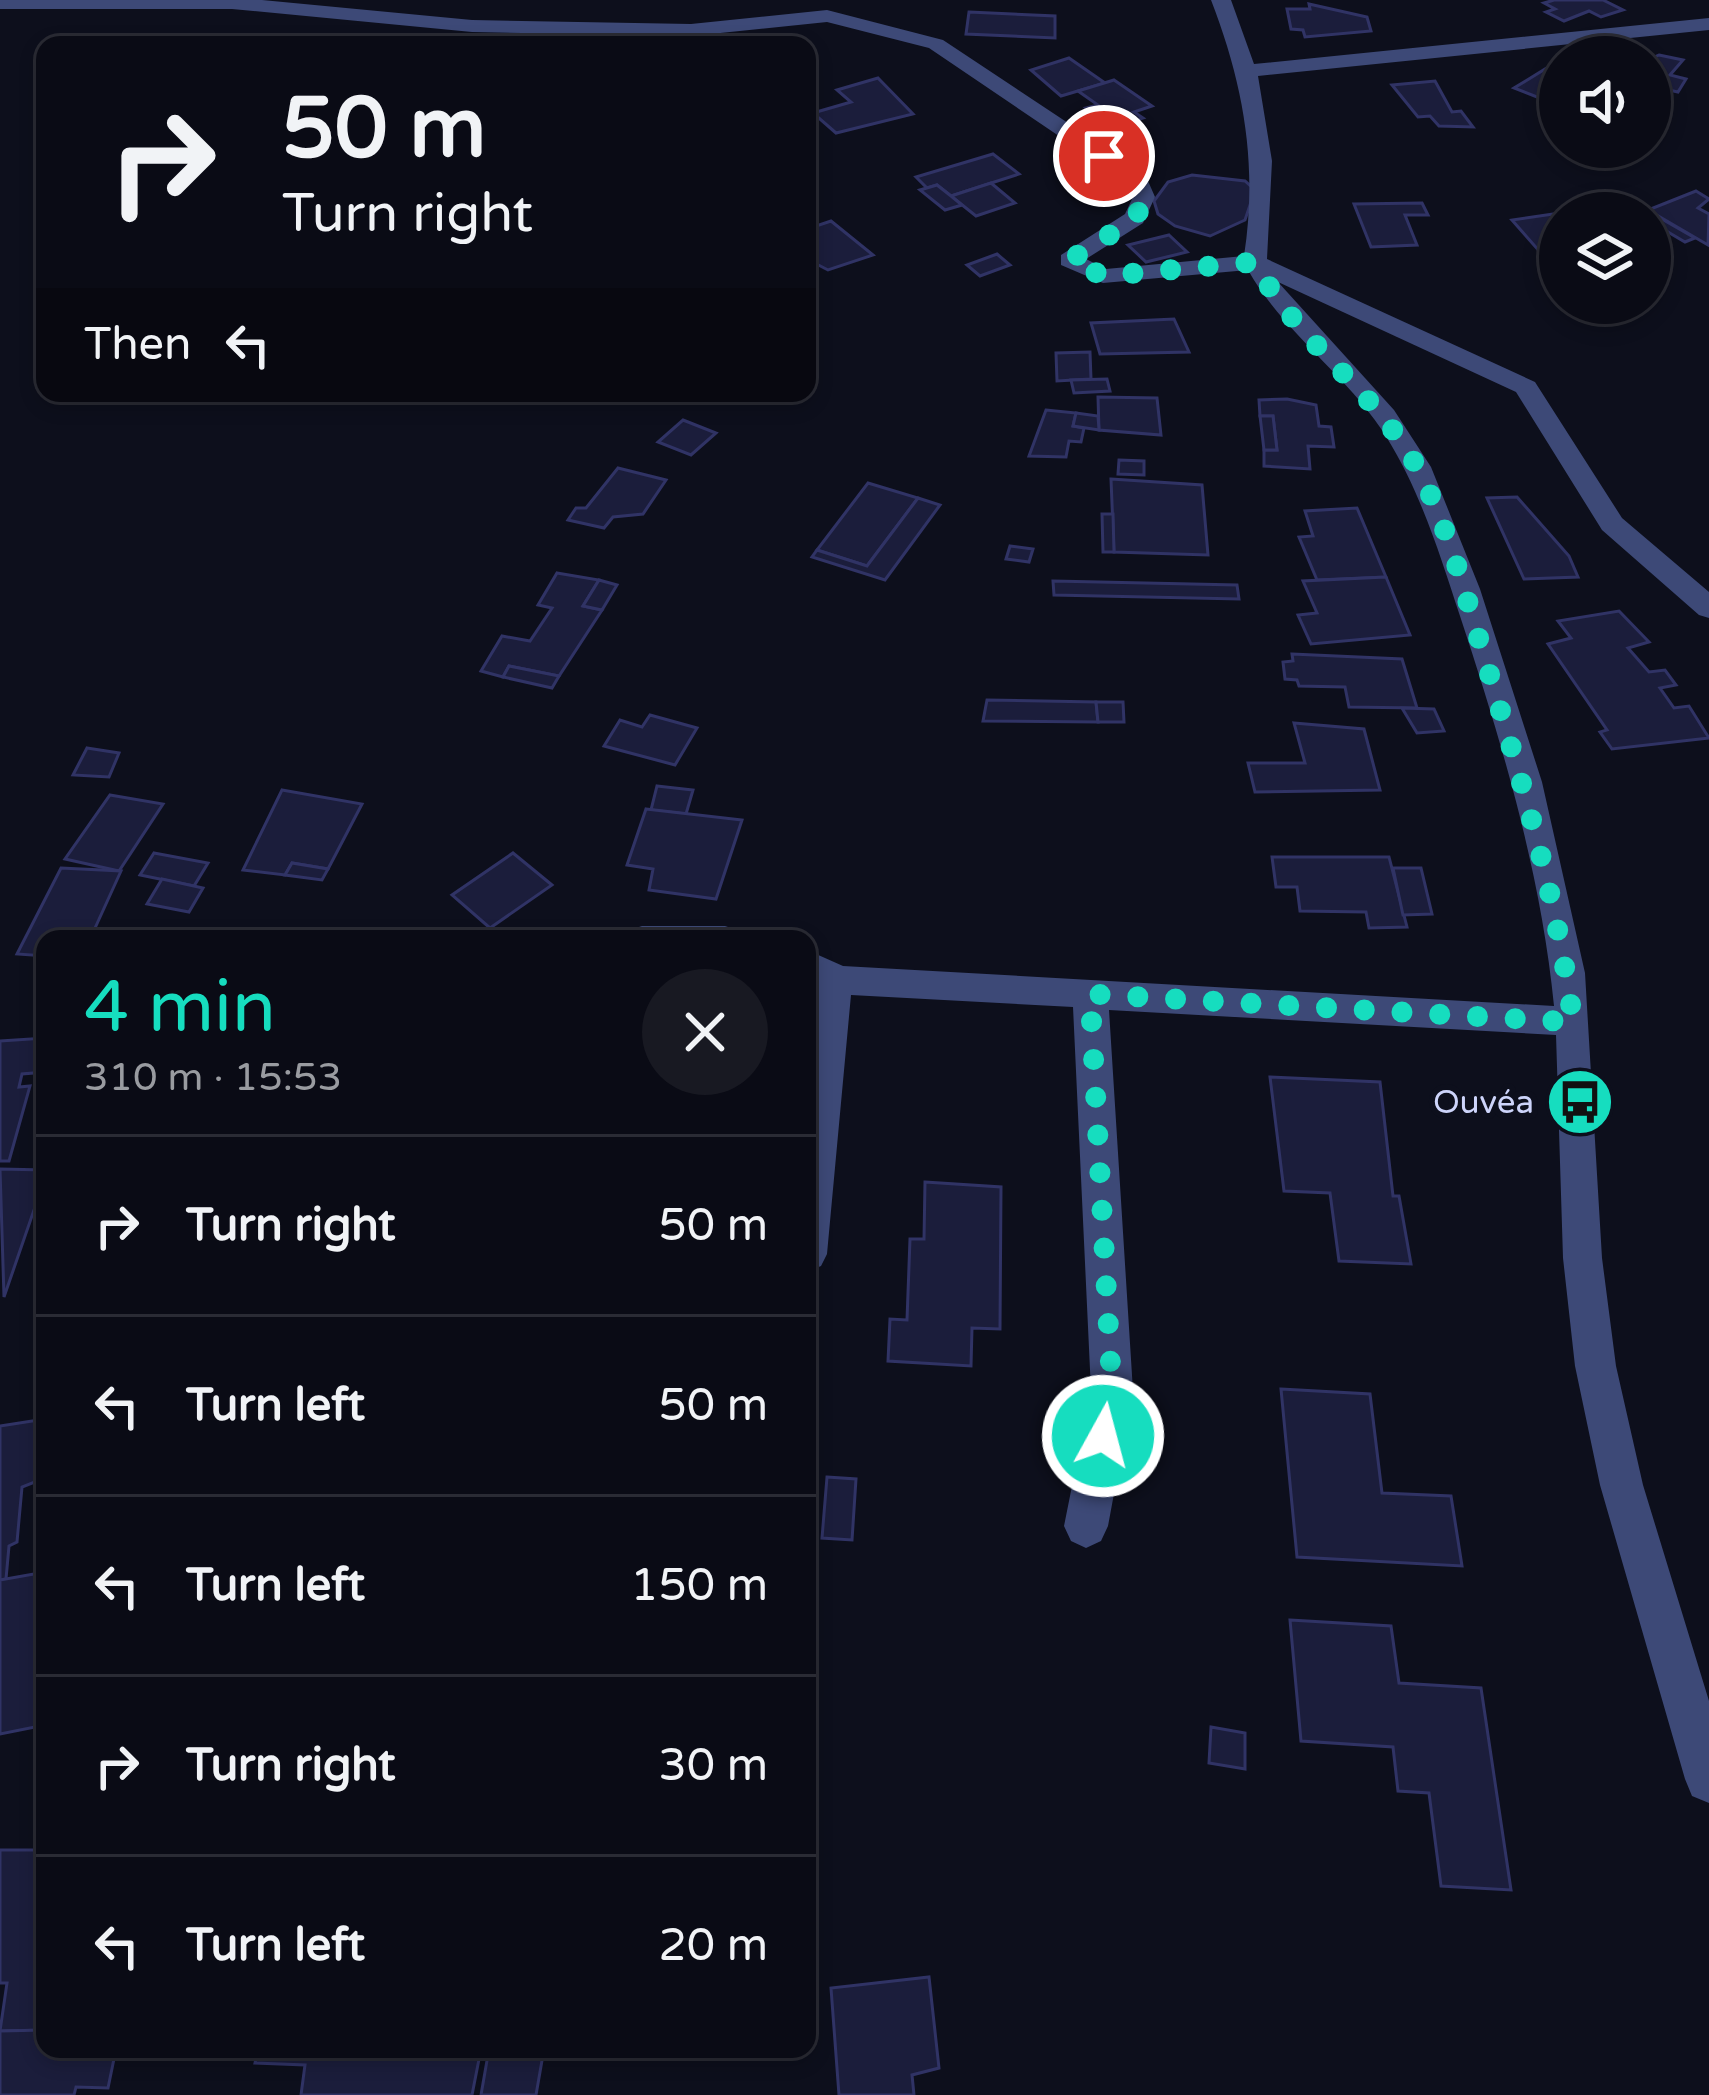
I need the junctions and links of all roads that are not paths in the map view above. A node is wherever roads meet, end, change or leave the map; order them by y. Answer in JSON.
{"nodes":[{"id":1,"x":1221,"y":0,"type":"edge"},
{"id":2,"x":0,"y":3,"type":"edge"},
{"id":3,"x":1709,"y":23,"type":"edge"},
{"id":4,"x":1250,"y":71,"type":"junction"},
{"id":5,"x":1255,"y":262,"type":"junction"},
{"id":6,"x":1709,"y":608,"type":"edge"},
{"id":7,"x":822,"y":972,"type":"edge"},
{"id":8,"x":1090,"y":994,"type":"junction"},
{"id":9,"x":1573,"y":1022,"type":"junction"},
{"id":10,"x":816,"y":1155,"type":"edge"},
{"id":11,"x":1086,"y":1526,"type":"dead end"},
{"id":12,"x":1709,"y":1779,"type":"edge"}],
"edges":[{"from":1,"to":4,"type":"street"},
{"from":2,"to":5,"type":"street"},
{"from":3,"to":4,"type":"street"},
{"from":4,"to":5,"type":"street"},
{"from":5,"to":6,"type":"street"},
{"from":5,"to":9,"type":"street"},
{"from":7,"to":8,"type":"street"},
{"from":7,"to":10,"type":"street"},
{"from":8,"to":9,"type":"street"},
{"from":8,"to":11,"type":"street"},
{"from":9,"to":12,"type":"street"}]}
